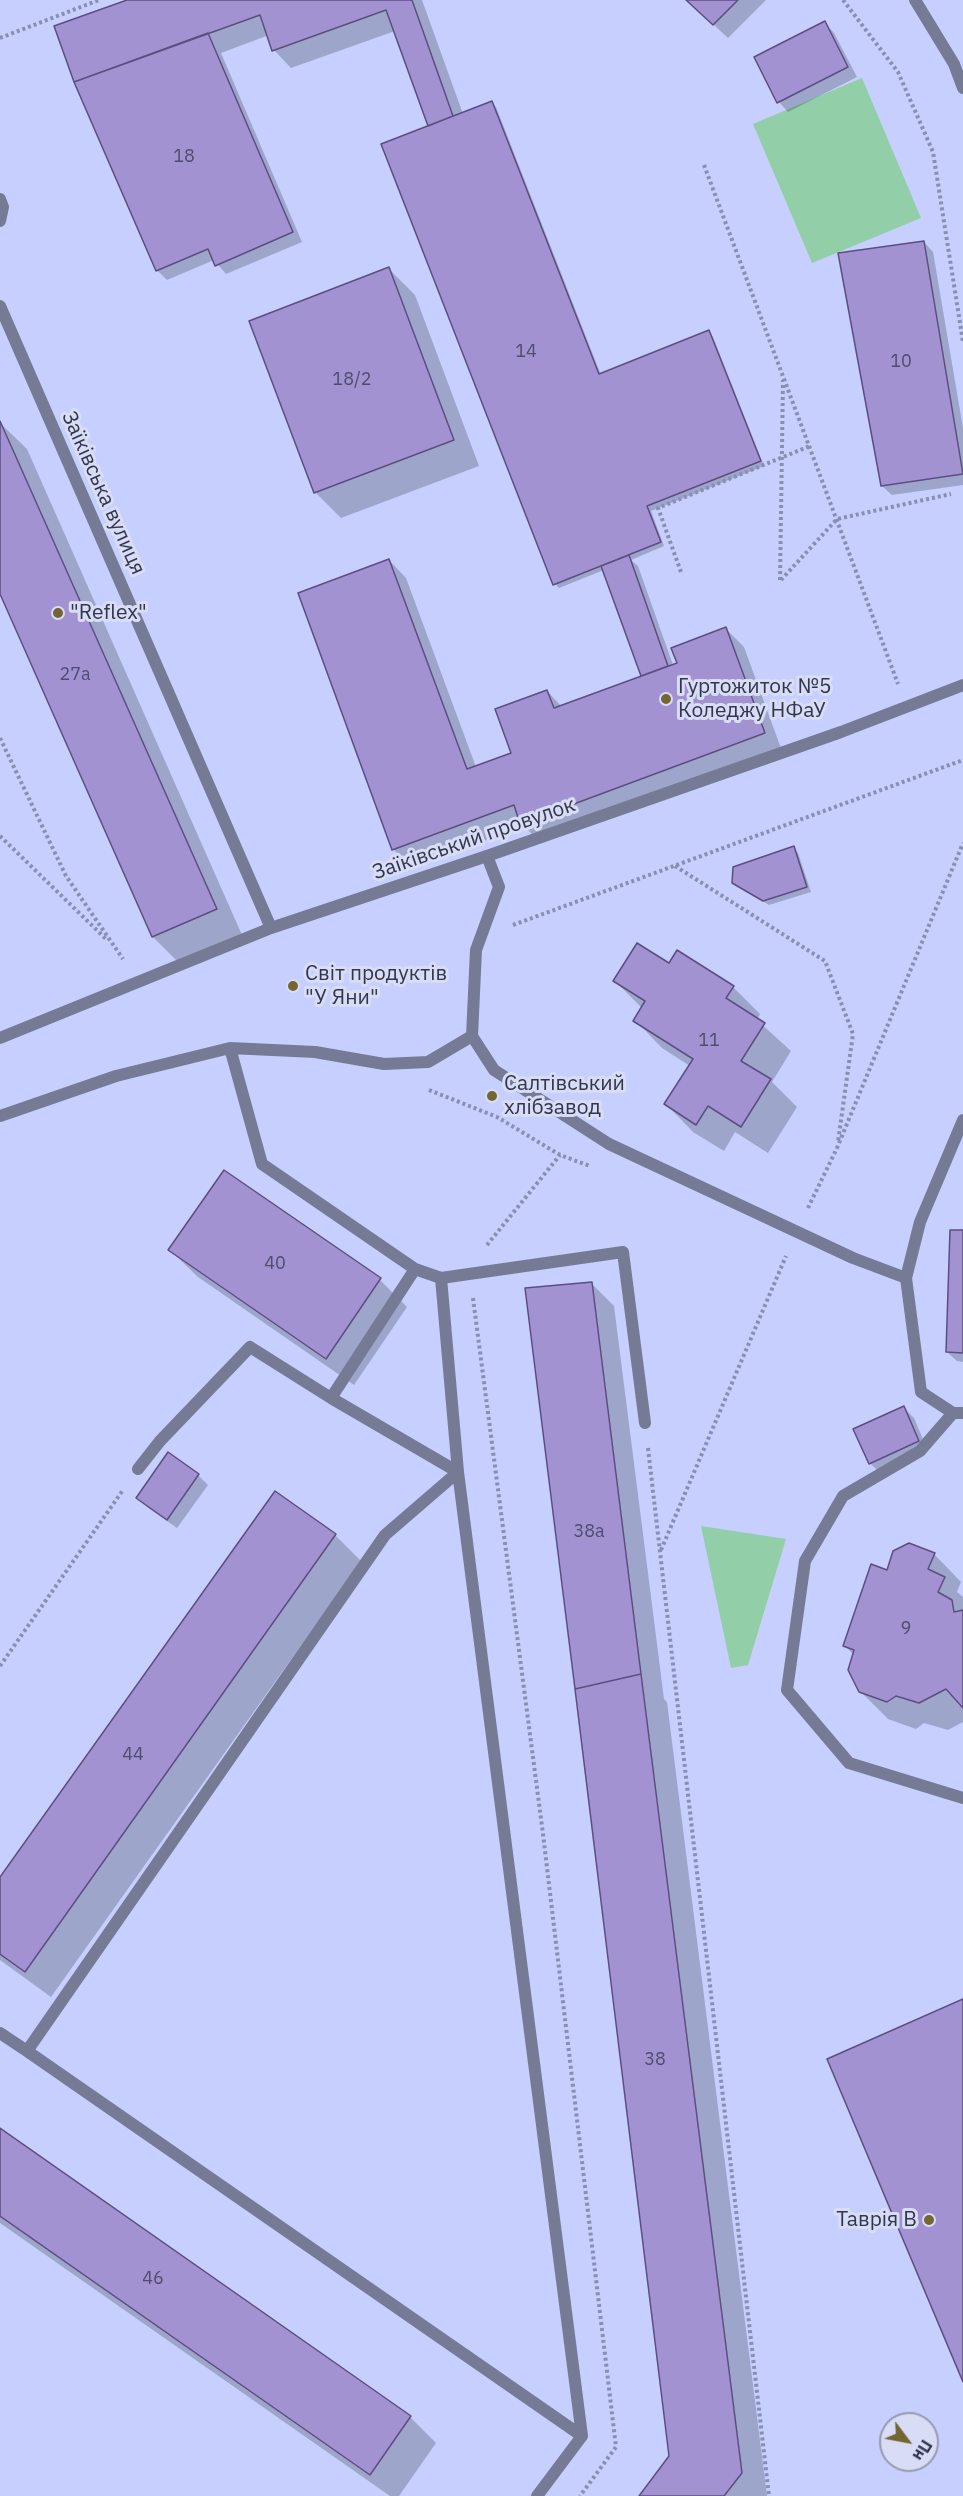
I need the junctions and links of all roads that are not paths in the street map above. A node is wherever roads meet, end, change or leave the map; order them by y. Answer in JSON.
{"nodes":[{"id":1,"x":915,"y":0,"type":"edge"},
{"id":2,"x":963,"y":88,"type":"edge"},
{"id":3,"x":0,"y":199,"type":"edge"},
{"id":4,"x":0,"y":221,"type":"edge"},
{"id":5,"x":0,"y":306,"type":"edge"},
{"id":6,"x":963,"y":685,"type":"edge"},
{"id":7,"x":486,"y":856,"type":"junction"},
{"id":8,"x":271,"y":928,"type":"junction"},
{"id":9,"x":472,"y":1036,"type":"junction"},
{"id":10,"x":0,"y":1038,"type":"edge"},
{"id":11,"x":230,"y":1048,"type":"junction"},
{"id":12,"x":0,"y":1116,"type":"edge"},
{"id":13,"x":963,"y":1120,"type":"edge"},
{"id":14,"x":415,"y":1269,"type":"junction"},
{"id":15,"x":441,"y":1278,"type":"junction"},
{"id":16,"x":906,"y":1278,"type":"junction"},
{"id":17,"x":331,"y":1398,"type":"junction"},
{"id":18,"x":958,"y":1413,"type":"edge"},
{"id":19,"x":645,"y":1423,"type":"road end"},
{"id":20,"x":138,"y":1469,"type":"road end"},
{"id":21,"x":458,"y":1472,"type":"junction"},
{"id":22,"x":963,"y":1798,"type":"edge"},
{"id":23,"x":0,"y":2032,"type":"edge"},
{"id":24,"x":27,"y":2051,"type":"junction"},
{"id":25,"x":582,"y":2436,"type":"junction"},
{"id":26,"x":537,"y":2496,"type":"edge"}],
"edges":[{"from":1,"to":2,"type":"street"},
{"from":3,"to":4,"type":"street"},
{"from":5,"to":8,"type":"street","name":"Заїківська вулиця"},
{"from":6,"to":7,"type":"street","name":"Заїківський провулок"},
{"from":7,"to":8,"type":"street","name":"Заїківський провулок"},
{"from":7,"to":9,"type":"street"},
{"from":8,"to":10,"type":"street","name":"Заїківський провулок"},
{"from":9,"to":11,"type":"street"},
{"from":9,"to":16,"type":"street"},
{"from":11,"to":12,"type":"street"},
{"from":11,"to":14,"type":"street"},
{"from":13,"to":16,"type":"street"},
{"from":14,"to":15,"type":"street"},
{"from":14,"to":17,"type":"street"},
{"from":15,"to":19,"type":"street"},
{"from":15,"to":21,"type":"street"},
{"from":16,"to":18,"type":"street"},
{"from":17,"to":20,"type":"street"},
{"from":17,"to":21,"type":"street"},
{"from":18,"to":22,"type":"street"},
{"from":21,"to":24,"type":"street"},
{"from":21,"to":25,"type":"street"},
{"from":23,"to":24,"type":"street"},
{"from":24,"to":25,"type":"street"},
{"from":25,"to":26,"type":"street"}]}
